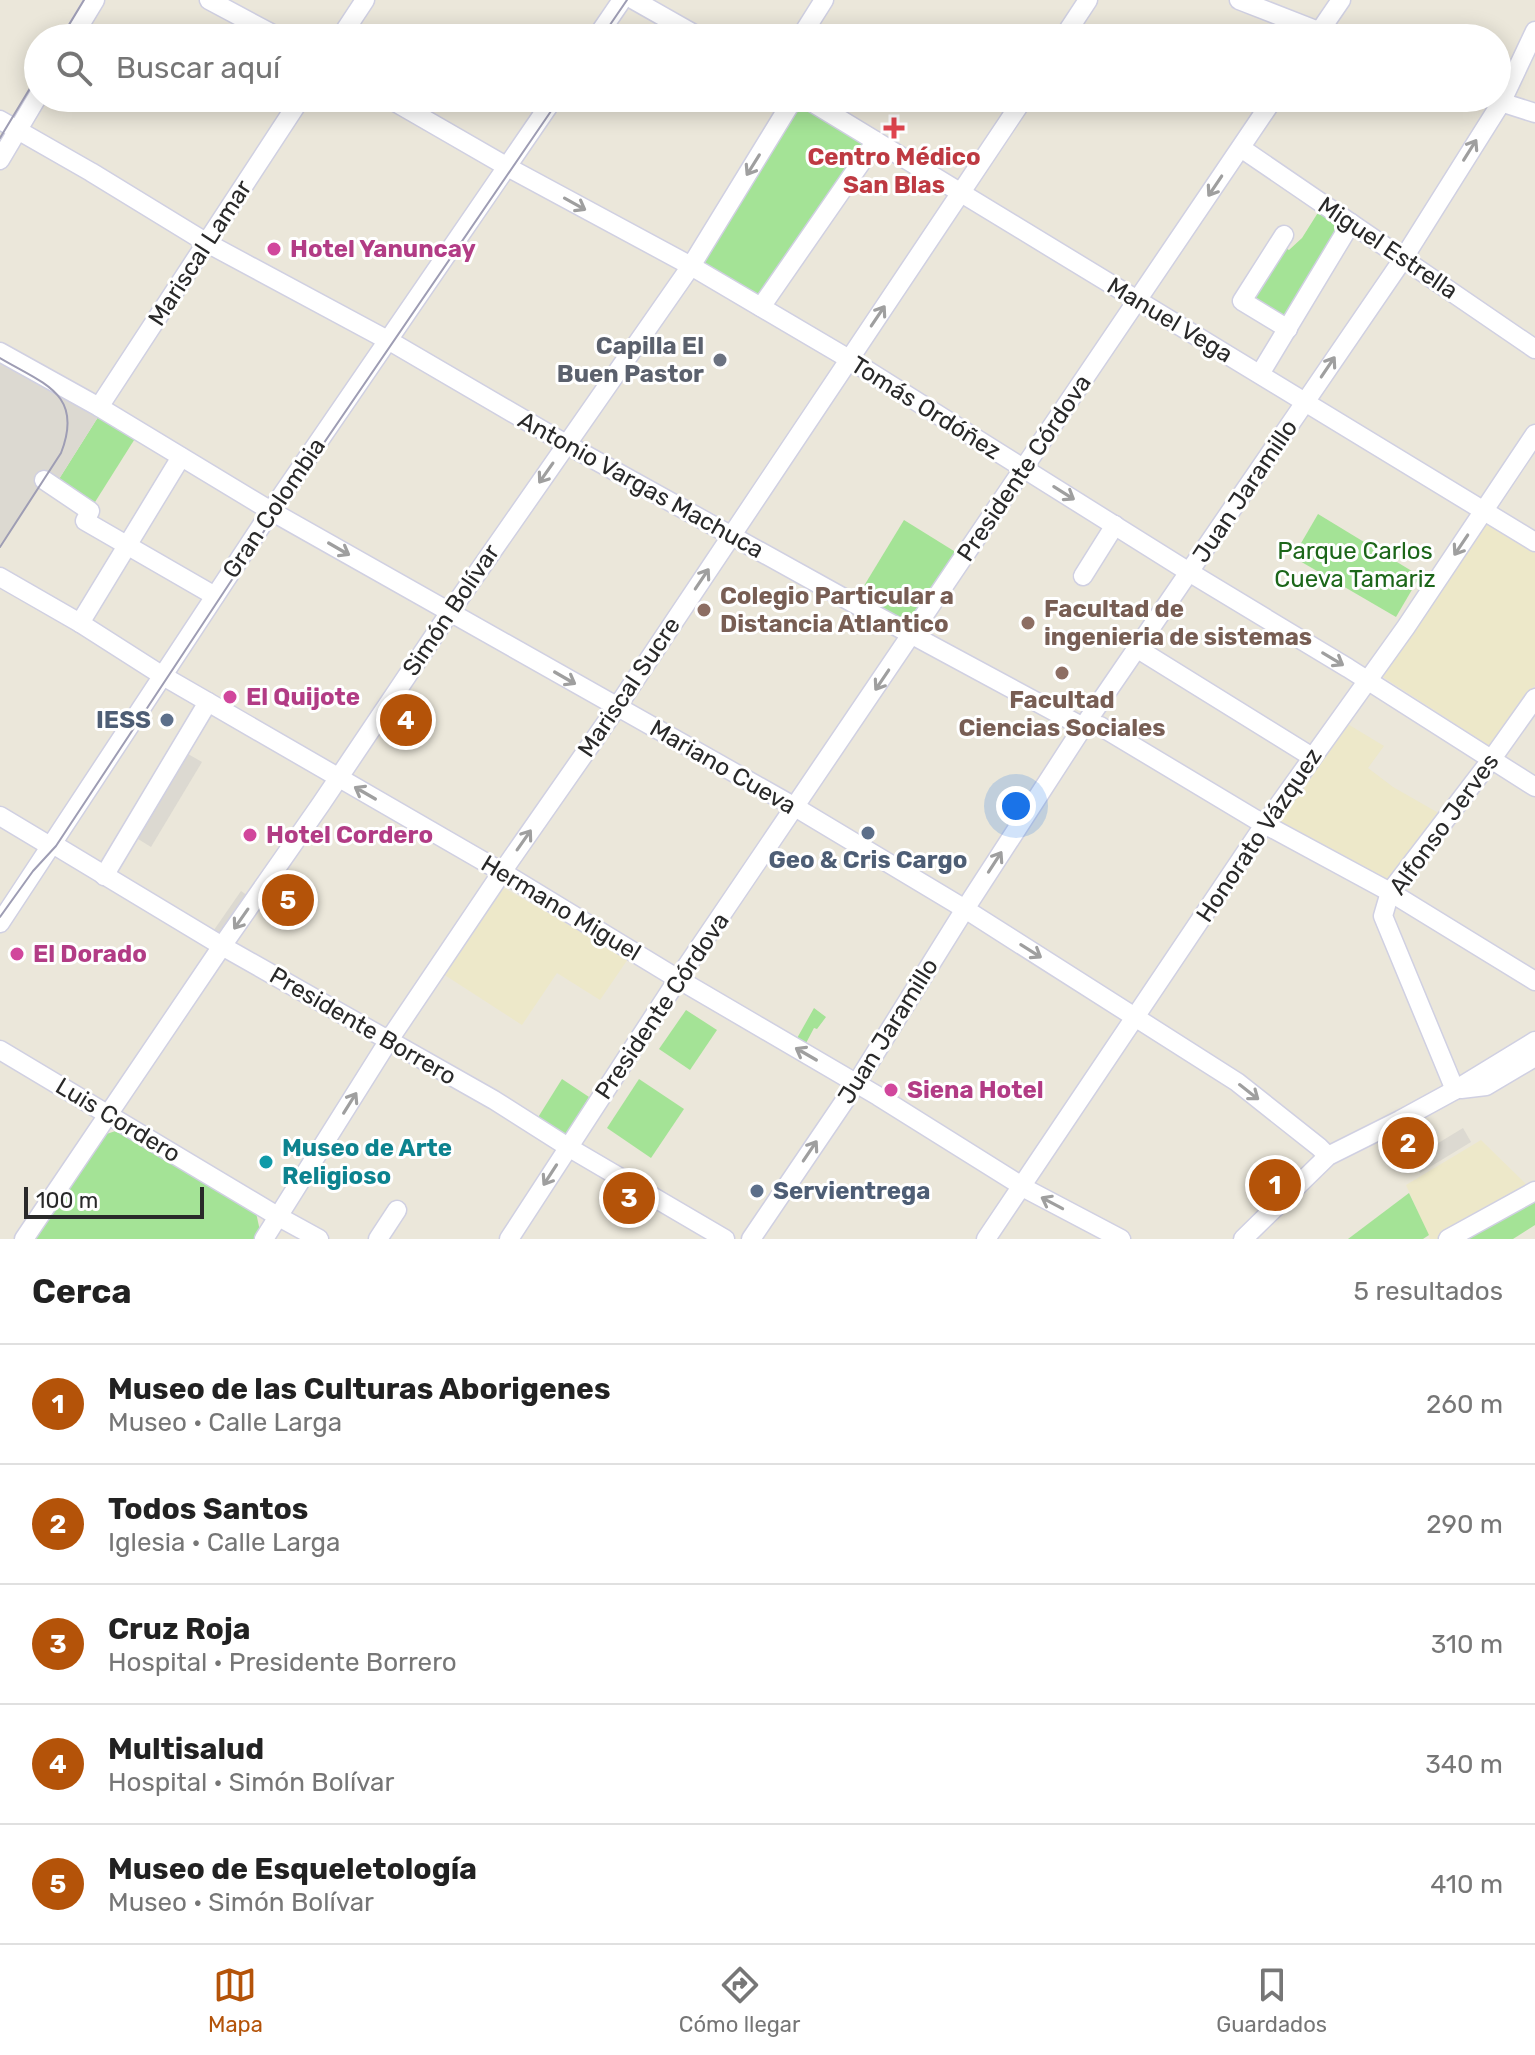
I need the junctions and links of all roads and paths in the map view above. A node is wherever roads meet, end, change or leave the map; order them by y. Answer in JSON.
{"nodes":[{"id":1,"x":95,"y":0,"type":"edge"},
{"id":2,"x":209,"y":0,"type":"edge"},
{"id":3,"x":365,"y":0,"type":"edge"},
{"id":4,"x":622,"y":0,"type":"edge"},
{"id":5,"x":634,"y":0,"type":"edge"},
{"id":6,"x":824,"y":0,"type":"edge"},
{"id":7,"x":1088,"y":0,"type":"edge"},
{"id":8,"x":1239,"y":0,"type":"edge"},
{"id":9,"x":1341,"y":0,"type":"edge"},
{"id":10,"x":80,"y":24,"type":"edge"},
{"id":11,"x":254,"y":24,"type":"edge"},
{"id":12,"x":349,"y":24,"type":"edge"},
{"id":13,"x":606,"y":24,"type":"edge"},
{"id":14,"x":676,"y":24,"type":"edge"},
{"id":15,"x":809,"y":24,"type":"edge"},
{"id":16,"x":1072,"y":24,"type":"edge"},
{"id":17,"x":1295,"y":24,"type":"edge"},
{"id":18,"x":1329,"y":24,"type":"edge"},
{"id":19,"x":1535,"y":31,"type":"edge"},
{"id":20,"x":1511,"y":71,"type":"edge"},
{"id":21,"x":1511,"y":105,"type":"edge"},
{"id":22,"x":24,"y":110,"type":"edge"},
{"id":23,"x":292,"y":112,"type":"edge"},
{"id":24,"x":412,"y":112,"type":"edge"},
{"id":25,"x":544,"y":112,"type":"edge"},
{"id":26,"x":785,"y":112,"type":"edge"},
{"id":27,"x":828,"y":112,"type":"edge"},
{"id":28,"x":1015,"y":112,"type":"edge"},
{"id":29,"x":1265,"y":112,"type":"edge"},
{"id":30,"x":1487,"y":112,"type":"edge"},
{"id":31,"x":1535,"y":113,"type":"edge"},
{"id":32,"x":8,"y":125,"type":"edge"},
{"id":33,"x":876,"y":141,"type":"junction"},
{"id":34,"x":1241,"y":148,"type":"junction"},
{"id":35,"x":0,"y":160,"type":"edge"},
{"id":36,"x":507,"y":166,"type":"junction"},
{"id":37,"x":962,"y":193,"type":"junction"},
{"id":38,"x":1351,"y":223,"type":"junction"},
{"id":39,"x":1284,"y":235,"type":"dead end"},
{"id":40,"x":207,"y":243,"type":"junction"},
{"id":41,"x":1403,"y":259,"type":"junction"},
{"id":42,"x":691,"y":266,"type":"junction"},
{"id":43,"x":1138,"y":300,"type":"junction"},
{"id":44,"x":761,"y":307,"type":"junction"},
{"id":45,"x":1288,"y":329,"type":"junction"},
{"id":46,"x":389,"y":341,"type":"junction"},
{"id":47,"x":1535,"y":349,"type":"edge"},
{"id":48,"x":0,"y":352,"type":"edge"},
{"id":49,"x":849,"y":359,"type":"junction"},
{"id":50,"x":1260,"y":374,"type":"junction"},
{"id":51,"x":1305,"y":402,"type":"junction"},
{"id":52,"x":99,"y":407,"type":"junction"},
{"id":53,"x":1535,"y":434,"type":"edge"},
{"id":54,"x":566,"y":444,"type":"junction"},
{"id":55,"x":181,"y":457,"type":"junction"},
{"id":56,"x":1024,"y":469,"type":"junction"},
{"id":57,"x":44,"y":480,"type":"dead end"},
{"id":58,"x":271,"y":511,"type":"junction"},
{"id":59,"x":1484,"y":511,"type":"junction"},
{"id":60,"x":1115,"y":525,"type":"junction"},
{"id":61,"x":731,"y":535,"type":"junction"},
{"id":62,"x":1535,"y":542,"type":"edge"},
{"id":63,"x":128,"y":544,"type":"junction"},
{"id":64,"x":1189,"y":572,"type":"junction"},
{"id":65,"x":1083,"y":576,"type":"dead end"},
{"id":66,"x":0,"y":577,"type":"edge"},
{"id":67,"x":215,"y":596,"type":"junction"},
{"id":68,"x":450,"y":612,"type":"junction"},
{"id":69,"x":80,"y":623,"type":"junction"},
{"id":70,"x":912,"y":634,"type":"junction"},
{"id":71,"x":1138,"y":649,"type":"junction"},
{"id":72,"x":163,"y":676,"type":"junction"},
{"id":73,"x":1368,"y":681,"type":"junction"},
{"id":74,"x":1535,"y":698,"type":"edge"},
{"id":75,"x":208,"y":702,"type":"junction"},
{"id":76,"x":617,"y":707,"type":"junction"},
{"id":77,"x":1083,"y":727,"type":"junction"},
{"id":78,"x":1312,"y":757,"type":"junction"},
{"id":79,"x":1491,"y":760,"type":"junction"},
{"id":80,"x":338,"y":778,"type":"junction"},
{"id":81,"x":1535,"y":787,"type":"edge"},
{"id":82,"x":795,"y":807,"type":"junction"},
{"id":83,"x":0,"y":816,"type":"edge"},
{"id":84,"x":1266,"y":825,"type":"junction"},
{"id":85,"x":50,"y":846,"type":"junction"},
{"id":86,"x":502,"y":872,"type":"junction"},
{"id":87,"x":104,"y":876,"type":"junction"},
{"id":88,"x":1390,"y":892,"type":"junction"},
{"id":89,"x":965,"y":909,"type":"junction"},
{"id":90,"x":0,"y":923,"type":"edge"},
{"id":91,"x":222,"y":946,"type":"junction"},
{"id":92,"x":678,"y":979,"type":"junction"},
{"id":93,"x":1535,"y":981,"type":"edge"},
{"id":94,"x":1136,"y":1017,"type":"junction"},
{"id":95,"x":389,"y":1040,"type":"junction"},
{"id":96,"x":1535,"y":1041,"type":"edge"},
{"id":97,"x":0,"y":1050,"type":"edge"},
{"id":98,"x":1535,"y":1057,"type":"edge"},
{"id":99,"x":856,"y":1084,"type":"junction"},
{"id":100,"x":1455,"y":1090,"type":"junction"},
{"id":101,"x":108,"y":1115,"type":"junction"},
{"id":102,"x":568,"y":1147,"type":"junction"},
{"id":103,"x":1328,"y":1156,"type":"junction"},
{"id":104,"x":1021,"y":1186,"type":"junction"},
{"id":105,"x":1535,"y":1191,"type":"edge"},
{"id":106,"x":397,"y":1210,"type":"dead end"},
{"id":107,"x":279,"y":1217,"type":"junction"},
{"id":108,"x":24,"y":1239,"type":"edge"},
{"id":109,"x":264,"y":1239,"type":"edge"},
{"id":110,"x":319,"y":1239,"type":"edge"},
{"id":111,"x":378,"y":1239,"type":"edge"},
{"id":112,"x":509,"y":1239,"type":"edge"},
{"id":113,"x":725,"y":1239,"type":"edge"},
{"id":114,"x":751,"y":1239,"type":"edge"},
{"id":115,"x":986,"y":1239,"type":"edge"},
{"id":116,"x":1121,"y":1239,"type":"edge"},
{"id":117,"x":1243,"y":1239,"type":"edge"},
{"id":118,"x":1448,"y":1239,"type":"edge"}],
"edges":[{"from":1,"to":10,"type":"street"},
{"from":2,"to":11,"type":"street"},
{"from":3,"to":12,"type":"street"},
{"from":4,"to":13,"type":"street"},
{"from":5,"to":14,"type":"street"},
{"from":6,"to":15,"type":"street"},
{"from":7,"to":16,"type":"street"},
{"from":8,"to":17,"type":"street"},
{"from":9,"to":18,"type":"street"},
{"from":19,"to":20,"type":"street","name":"Juan Jaramillo"},
{"from":21,"to":31,"type":"street"},
{"from":22,"to":32,"type":"street"},
{"from":23,"to":40,"type":"street","name":"Mariscal Lamar"},
{"from":24,"to":36,"type":"street","name":"Tomás Ordóñez"},
{"from":25,"to":36,"type":"street","name":"Gran Colombia"},
{"from":26,"to":42,"type":"street","name":"Simón Bolívar","one_way":true},
{"from":27,"to":33,"type":"street","name":"Manuel Vega"},
{"from":28,"to":37,"type":"street","name":"Mariscal Sucre"},
{"from":29,"to":34,"type":"street","name":"Presidente Córdova"},
{"from":41,"to":30,"type":"street","name":"Juan Jaramillo","one_way":true},
{"from":32,"to":35,"type":"street"},
{"from":32,"to":40,"type":"street","name":"Antonio Vargas Machuca"},
{"from":33,"to":37,"type":"street","name":"Manuel Vega"},
{"from":33,"to":44,"type":"street"},
{"from":34,"to":38,"type":"street","name":"Miguel Estrella"},
{"from":34,"to":43,"type":"street","name":"Presidente Córdova","one_way":true},
{"from":36,"to":42,"type":"street","name":"Tomás Ordóñez","one_way":true},
{"from":36,"to":46,"type":"street","name":"Gran Colombia"},
{"from":37,"to":43,"type":"street","name":"Manuel Vega"},
{"from":49,"to":37,"type":"street","name":"Mariscal Sucre","one_way":true},
{"from":38,"to":41,"type":"street","name":"Miguel Estrella"},
{"from":38,"to":45,"type":"street"},
{"from":39,"to":45,"type":"street"},
{"from":40,"to":46,"type":"street","name":"Antonio Vargas Machuca"},
{"from":40,"to":52,"type":"street","name":"Mariscal Lamar"},
{"from":41,"to":47,"type":"street","name":"Miguel Estrella"},
{"from":51,"to":41,"type":"street","name":"Juan Jaramillo","one_way":true},
{"from":42,"to":44,"type":"street","name":"Tomás Ordóñez"},
{"from":42,"to":54,"type":"street","name":"Simón Bolívar"},
{"from":43,"to":50,"type":"street","name":"Manuel Vega"},
{"from":43,"to":56,"type":"street","name":"Presidente Córdova"},
{"from":44,"to":49,"type":"street","name":"Tomás Ordóñez"},
{"from":45,"to":50,"type":"street"},
{"from":46,"to":54,"type":"street","name":"Antonio Vargas Machuca"},
{"from":46,"to":58,"type":"street","name":"Gran Colombia"},
{"from":48,"to":52,"type":"street","name":"Mariano Cueva"},
{"from":49,"to":56,"type":"street","name":"Tomás Ordóñez"},
{"from":49,"to":61,"type":"street","name":"Mariscal Sucre"},
{"from":50,"to":51,"type":"street","name":"Manuel Vega"},
{"from":51,"to":59,"type":"street","name":"Manuel Vega"},
{"from":51,"to":64,"type":"street","name":"Juan Jaramillo"},
{"from":52,"to":55,"type":"street","name":"Mariano Cueva"},
{"from":53,"to":59,"type":"street","name":"Honorato Vázquez"},
{"from":54,"to":61,"type":"street","name":"Antonio Vargas Machuca"},
{"from":54,"to":68,"type":"street","name":"Simón Bolívar","one_way":true},
{"from":55,"to":58,"type":"street","name":"Mariano Cueva"},
{"from":55,"to":63,"type":"street"},
{"from":56,"to":60,"type":"street","name":"Tomás Ordóñez","one_way":true},
{"from":56,"to":70,"type":"street","name":"Presidente Córdova"},
{"from":57,"to":63,"type":"street"},
{"from":58,"to":67,"type":"street","name":"Gran Colombia"},
{"from":58,"to":68,"type":"street","name":"Mariano Cueva","one_way":true},
{"from":59,"to":62,"type":"street","name":"Manuel Vega"},
{"from":59,"to":73,"type":"street","name":"Honorato Vázquez","one_way":true},
{"from":60,"to":64,"type":"street","name":"Tomás Ordóñez"},
{"from":60,"to":65,"type":"street"},
{"from":61,"to":70,"type":"street","name":"Antonio Vargas Machuca"},
{"from":76,"to":61,"type":"street","name":"Mariscal Sucre","one_way":true},
{"from":63,"to":67,"type":"street"},
{"from":63,"to":69,"type":"street"},
{"from":64,"to":71,"type":"street","name":"Juan Jaramillo"},
{"from":64,"to":73,"type":"street","name":"Tomás Ordóñez","one_way":true},
{"from":66,"to":69,"type":"street","name":"Hermano Miguel"},
{"from":67,"to":72,"type":"street","name":"Gran Colombia"},
{"from":68,"to":76,"type":"street","name":"Mariano Cueva","one_way":true},
{"from":68,"to":80,"type":"street","name":"Simón Bolívar"},
{"from":69,"to":72,"type":"street","name":"Hermano Miguel"},
{"from":70,"to":77,"type":"street","name":"Antonio Vargas Machuca"},
{"from":70,"to":82,"type":"street","name":"Presidente Córdova","one_way":true},
{"from":71,"to":77,"type":"street","name":"Juan Jaramillo"},
{"from":71,"to":78,"type":"street"},
{"from":72,"to":75,"type":"street","name":"Hermano Miguel"},
{"from":72,"to":85,"type":"street","name":"Gran Colombia"},
{"from":73,"to":78,"type":"street","name":"Honorato Vázquez"},
{"from":73,"to":79,"type":"street","name":"Tomás Ordóñez"},
{"from":74,"to":79,"type":"street","name":"Alfonso Jerves"},
{"from":75,"to":80,"type":"street","name":"Hermano Miguel"},
{"from":75,"to":87,"type":"street"},
{"from":76,"to":82,"type":"street","name":"Mariano Cueva"},
{"from":86,"to":76,"type":"street","name":"Mariscal Sucre","one_way":true},
{"from":77,"to":84,"type":"street","name":"Antonio Vargas Machuca"},
{"from":89,"to":77,"type":"street","name":"Juan Jaramillo","one_way":true},
{"from":78,"to":84,"type":"street","name":"Honorato Vázquez"},
{"from":79,"to":81,"type":"street","name":"Tomás Ordóñez"},
{"from":79,"to":88,"type":"street","name":"Alfonso Jerves"},
{"from":86,"to":80,"type":"street","name":"Hermano Miguel","one_way":true},
{"from":80,"to":91,"type":"street","name":"Simón Bolívar","one_way":true},
{"from":82,"to":89,"type":"street","name":"Mariano Cueva"},
{"from":82,"to":92,"type":"street","name":"Presidente Córdova"},
{"from":83,"to":85,"type":"street","name":"Presidente Borrero"},
{"from":84,"to":88,"type":"street","name":"Antonio Vargas Machuca"},
{"from":84,"to":94,"type":"street","name":"Honorato Vázquez"},
{"from":85,"to":87,"type":"street","name":"Presidente Borrero"},
{"from":85,"to":90,"type":"street","name":"Gran Colombia"},
{"from":86,"to":92,"type":"street","name":"Hermano Miguel"},
{"from":86,"to":95,"type":"street","name":"Mariscal Sucre"},
{"from":87,"to":91,"type":"street","name":"Presidente Borrero"},
{"from":88,"to":93,"type":"street","name":"Antonio Vargas Machuca"},
{"from":88,"to":100,"type":"street","name":"Alfonso Jerves"},
{"from":89,"to":94,"type":"street","name":"Mariano Cueva","one_way":true},
{"from":89,"to":99,"type":"street","name":"Juan Jaramillo"},
{"from":91,"to":95,"type":"street","name":"Presidente Borrero"},
{"from":91,"to":101,"type":"street","name":"Simón Bolívar"},
{"from":99,"to":92,"type":"street","name":"Hermano Miguel","one_way":true},
{"from":92,"to":102,"type":"street","name":"Presidente Córdova"},
{"from":94,"to":103,"type":"street","name":"Mariano Cueva","one_way":true},
{"from":94,"to":104,"type":"street","name":"Honorato Vázquez"},
{"from":95,"to":102,"type":"street","name":"Presidente Borrero"},
{"from":107,"to":95,"type":"street","name":"Mariscal Sucre","one_way":true},
{"from":96,"to":100,"type":"street"},
{"from":97,"to":101,"type":"street","name":"Luis Cordero"},
{"from":98,"to":100,"type":"street"},
{"from":99,"to":104,"type":"street","name":"Hermano Miguel"},
{"from":114,"to":99,"type":"street","name":"Juan Jaramillo","one_way":true},
{"from":100,"to":103,"type":"street"},
{"from":101,"to":107,"type":"street","name":"Luis Cordero"},
{"from":101,"to":108,"type":"street","name":"Simón Bolívar"},
{"from":102,"to":112,"type":"street","name":"Presidente Córdova","one_way":true},
{"from":102,"to":113,"type":"street","name":"Presidente Borrero"},
{"from":103,"to":117,"type":"street"},
{"from":104,"to":115,"type":"street","name":"Honorato Vázquez"},
{"from":116,"to":104,"type":"street","name":"Hermano Miguel","one_way":true},
{"from":105,"to":118,"type":"street"},
{"from":106,"to":111,"type":"street"},
{"from":107,"to":109,"type":"street","name":"Mariscal Sucre"},
{"from":107,"to":110,"type":"street","name":"Luis Cordero"}]}
